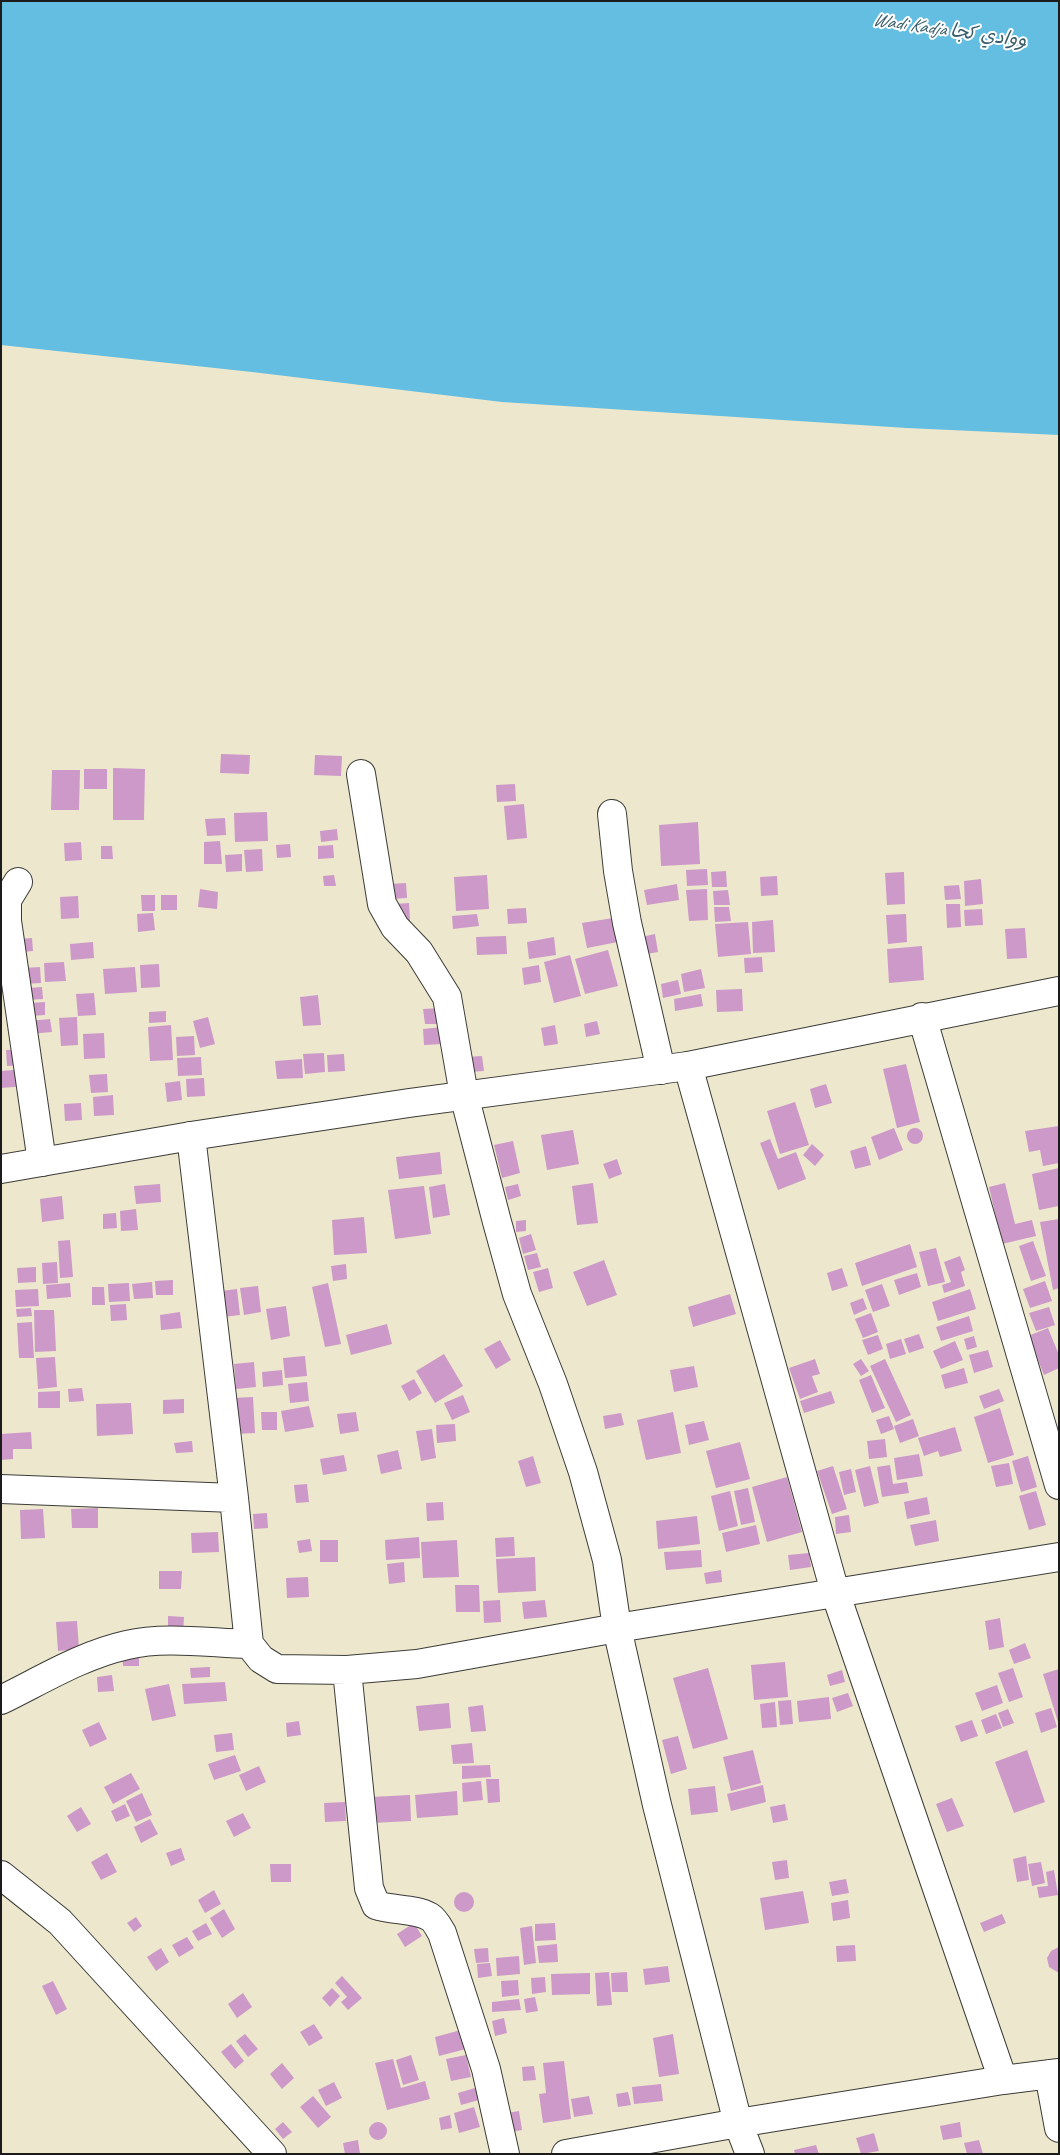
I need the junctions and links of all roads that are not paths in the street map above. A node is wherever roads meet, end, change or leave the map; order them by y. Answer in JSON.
{"nodes":[{"id":1,"x":361,"y":774,"type":"dead end"},
{"id":2,"x":612,"y":814,"type":"dead end"},
{"id":3,"x":18,"y":882,"type":"dead end"},
{"id":4,"x":1059,"y":991,"type":"edge"},
{"id":5,"x":922,"y":1018,"type":"junction"},
{"id":6,"x":688,"y":1066,"type":"junction"},
{"id":7,"x":661,"y":1070,"type":"junction"},
{"id":8,"x":464,"y":1095,"type":"junction"},
{"id":9,"x":191,"y":1136,"type":"junction"},
{"id":10,"x":42,"y":1162,"type":"junction"},
{"id":11,"x":1,"y":1169,"type":"edge"},
{"id":12,"x":1059,"y":1485,"type":"edge"},
{"id":13,"x":1,"y":1489,"type":"edge"},
{"id":14,"x":234,"y":1498,"type":"junction"},
{"id":15,"x":1059,"y":1557,"type":"edge"},
{"id":16,"x":836,"y":1592,"type":"junction"},
{"id":17,"x":617,"y":1628,"type":"junction"},
{"id":18,"x":249,"y":1644,"type":"junction"},
{"id":19,"x":347,"y":1670,"type":"junction"},
{"id":20,"x":1,"y":1700,"type":"edge"},
{"id":21,"x":1,"y":1875,"type":"edge"},
{"id":22,"x":1054,"y":2074,"type":"edge"},
{"id":23,"x":1003,"y":2080,"type":"junction"},
{"id":24,"x":738,"y":2123,"type":"junction"},
{"id":25,"x":1059,"y":2128,"type":"edge"},
{"id":26,"x":272,"y":2154,"type":"edge"},
{"id":27,"x":505,"y":2154,"type":"edge"},
{"id":28,"x":566,"y":2154,"type":"edge"},
{"id":29,"x":750,"y":2154,"type":"edge"}],
"edges":[{"from":1,"to":8,"type":"street"},
{"from":2,"to":7,"type":"street"},
{"from":3,"to":10,"type":"street"},
{"from":4,"to":5,"type":"street"},
{"from":5,"to":6,"type":"street"},
{"from":5,"to":12,"type":"street"},
{"from":6,"to":7,"type":"street"},
{"from":6,"to":16,"type":"street"},
{"from":7,"to":8,"type":"street"},
{"from":8,"to":9,"type":"street"},
{"from":8,"to":17,"type":"street"},
{"from":9,"to":10,"type":"street"},
{"from":9,"to":14,"type":"street"},
{"from":10,"to":11,"type":"street"},
{"from":13,"to":14,"type":"street"},
{"from":14,"to":18,"type":"street"},
{"from":15,"to":16,"type":"street"},
{"from":16,"to":17,"type":"street"},
{"from":16,"to":23,"type":"street"},
{"from":17,"to":19,"type":"street"},
{"from":17,"to":24,"type":"street"},
{"from":18,"to":19,"type":"street"},
{"from":18,"to":20,"type":"street"},
{"from":19,"to":27,"type":"street"},
{"from":21,"to":26,"type":"street"},
{"from":22,"to":23,"type":"street"},
{"from":22,"to":25,"type":"street"},
{"from":23,"to":24,"type":"street"},
{"from":24,"to":28,"type":"street"},
{"from":24,"to":29,"type":"street"}]}
